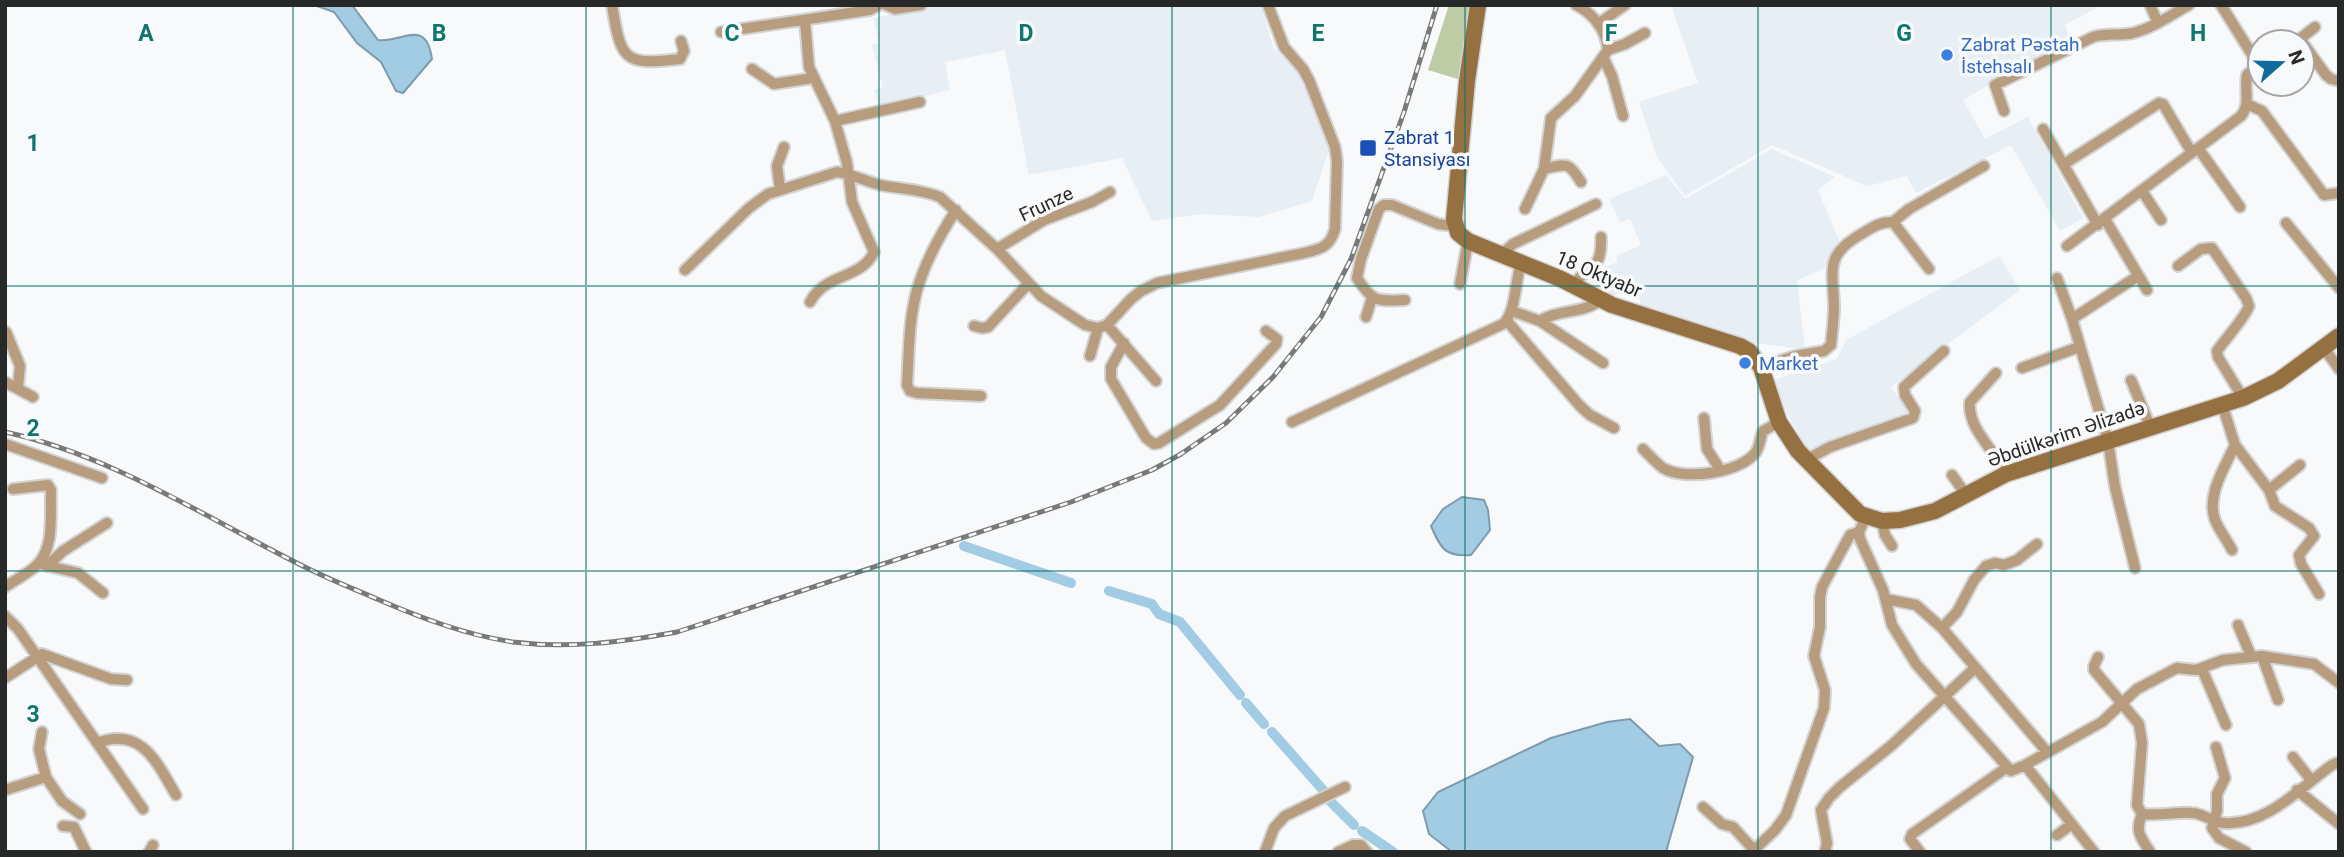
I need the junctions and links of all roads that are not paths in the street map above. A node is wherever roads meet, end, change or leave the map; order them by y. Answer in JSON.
{"nodes":[{"id":1,"x":612,"y":5,"type":"edge"},
{"id":2,"x":879,"y":5,"type":"edge"},
{"id":3,"x":886,"y":5,"type":"edge"},
{"id":4,"x":921,"y":5,"type":"edge"},
{"id":5,"x":1268,"y":5,"type":"edge"},
{"id":6,"x":1478,"y":5,"type":"edge"},
{"id":7,"x":1576,"y":5,"type":"edge"},
{"id":8,"x":1625,"y":5,"type":"edge"},
{"id":9,"x":2150,"y":5,"type":"edge"},
{"id":10,"x":2189,"y":5,"type":"edge"},
{"id":11,"x":2221,"y":5,"type":"edge"},
{"id":12,"x":805,"y":21,"type":"junction"},
{"id":13,"x":2158,"y":23,"type":"junction"},
{"id":14,"x":1598,"y":24,"type":"junction"},
{"id":15,"x":721,"y":32,"type":"dead end"},
{"id":16,"x":1644,"y":33,"type":"dead end"},
{"id":17,"x":681,"y":41,"type":"dead end"},
{"id":18,"x":2246,"y":44,"type":"edge"},
{"id":19,"x":1605,"y":53,"type":"junction"},
{"id":20,"x":2316,"y":63,"type":"edge"},
{"id":21,"x":752,"y":69,"type":"dead end"},
{"id":22,"x":813,"y":78,"type":"junction"},
{"id":23,"x":2339,"y":81,"type":"edge"},
{"id":24,"x":2247,"y":98,"type":"edge"},
{"id":25,"x":920,"y":102,"type":"dead end"},
{"id":26,"x":2247,"y":104,"type":"junction"},
{"id":27,"x":2004,"y":111,"type":"dead end"},
{"id":28,"x":1623,"y":116,"type":"dead end"},
{"id":29,"x":835,"y":121,"type":"junction"},
{"id":30,"x":2043,"y":130,"type":"dead end"},
{"id":31,"x":784,"y":147,"type":"dead end"},
{"id":32,"x":2195,"y":151,"type":"junction"},
{"id":33,"x":2064,"y":164,"type":"junction"},
{"id":34,"x":1984,"y":166,"type":"dead end"},
{"id":35,"x":1544,"y":169,"type":"junction"},
{"id":36,"x":849,"y":173,"type":"junction"},
{"id":37,"x":1581,"y":182,"type":"dead end"},
{"id":38,"x":780,"y":189,"type":"junction"},
{"id":39,"x":2142,"y":191,"type":"junction"},
{"id":40,"x":1110,"y":192,"type":"dead end"},
{"id":41,"x":2339,"y":193,"type":"edge"},
{"id":42,"x":1596,"y":204,"type":"dead end"},
{"id":43,"x":2240,"y":207,"type":"dead end"},
{"id":44,"x":956,"y":209,"type":"junction"},
{"id":45,"x":1525,"y":209,"type":"dead end"},
{"id":46,"x":2161,"y":220,"type":"dead end"},
{"id":47,"x":1893,"y":222,"type":"junction"},
{"id":48,"x":2102,"y":222,"type":"junction"},
{"id":49,"x":2286,"y":223,"type":"dead end"},
{"id":50,"x":1456,"y":226,"type":"junction"},
{"id":51,"x":1601,"y":237,"type":"dead end"},
{"id":52,"x":1468,"y":241,"type":"junction"},
{"id":53,"x":2067,"y":246,"type":"dead end"},
{"id":54,"x":997,"y":249,"type":"junction"},
{"id":55,"x":1501,"y":255,"type":"junction"},
{"id":56,"x":1521,"y":264,"type":"junction"},
{"id":57,"x":2178,"y":267,"type":"dead end"},
{"id":58,"x":1929,"y":269,"type":"dead end"},
{"id":59,"x":685,"y":271,"type":"dead end"},
{"id":60,"x":2138,"y":276,"type":"junction"},
{"id":61,"x":2057,"y":278,"type":"dead end"},
{"id":62,"x":1028,"y":284,"type":"junction"},
{"id":63,"x":1460,"y":284,"type":"dead end"},
{"id":64,"x":1573,"y":285,"type":"junction"},
{"id":65,"x":2339,"y":288,"type":"edge"},
{"id":66,"x":2147,"y":290,"type":"dead end"},
{"id":67,"x":1372,"y":298,"type":"junction"},
{"id":68,"x":1405,"y":300,"type":"dead end"},
{"id":69,"x":1600,"y":300,"type":"junction"},
{"id":70,"x":810,"y":302,"type":"dead end"},
{"id":71,"x":1510,"y":316,"type":"junction"},
{"id":72,"x":1366,"y":317,"type":"dead end"},
{"id":73,"x":2071,"y":319,"type":"junction"},
{"id":74,"x":1540,"y":321,"type":"junction"},
{"id":75,"x":974,"y":326,"type":"dead end"},
{"id":76,"x":1102,"y":327,"type":"junction"},
{"id":77,"x":1266,"y":331,"type":"dead end"},
{"id":78,"x":6,"y":332,"type":"edge"},
{"id":79,"x":2339,"y":336,"type":"edge"},
{"id":80,"x":1124,"y":343,"type":"junction"},
{"id":81,"x":2079,"y":347,"type":"junction"},
{"id":82,"x":2324,"y":348,"type":"junction"},
{"id":83,"x":1944,"y":351,"type":"dead end"},
{"id":84,"x":1090,"y":356,"type":"dead end"},
{"id":85,"x":1603,"y":363,"type":"dead end"},
{"id":86,"x":1761,"y":367,"type":"junction"},
{"id":87,"x":2022,"y":368,"type":"dead end"},
{"id":88,"x":2339,"y":369,"type":"edge"},
{"id":89,"x":1996,"y":373,"type":"dead end"},
{"id":90,"x":2131,"y":380,"type":"dead end"},
{"id":91,"x":1156,"y":381,"type":"dead end"},
{"id":92,"x":5,"y":382,"type":"edge"},
{"id":93,"x":18,"y":387,"type":"junction"},
{"id":94,"x":981,"y":396,"type":"dead end"},
{"id":95,"x":33,"y":397,"type":"dead end"},
{"id":96,"x":2243,"y":398,"type":"junction"},
{"id":97,"x":2222,"y":404,"type":"junction"},
{"id":98,"x":1703,"y":418,"type":"dead end"},
{"id":99,"x":1292,"y":422,"type":"dead end"},
{"id":100,"x":1779,"y":422,"type":"junction"},
{"id":101,"x":2150,"y":426,"type":"junction"},
{"id":102,"x":1614,"y":428,"type":"dead end"},
{"id":103,"x":2108,"y":440,"type":"junction"},
{"id":104,"x":5,"y":444,"type":"edge"},
{"id":105,"x":2235,"y":445,"type":"junction"},
{"id":106,"x":1643,"y":449,"type":"dead end"},
{"id":107,"x":1806,"y":460,"type":"junction"},
{"id":108,"x":2300,"y":465,"type":"dead end"},
{"id":109,"x":1721,"y":471,"type":"junction"},
{"id":110,"x":2006,"y":474,"type":"junction"},
{"id":111,"x":1952,"y":475,"type":"dead end"},
{"id":112,"x":103,"y":478,"type":"dead end"},
{"id":113,"x":13,"y":489,"type":"dead end"},
{"id":114,"x":2269,"y":490,"type":"junction"},
{"id":115,"x":1967,"y":496,"type":"junction"},
{"id":116,"x":1882,"y":522,"type":"junction"},
{"id":117,"x":107,"y":523,"type":"dead end"},
{"id":118,"x":1863,"y":524,"type":"junction"},
{"id":119,"x":2038,"y":544,"type":"dead end"},
{"id":120,"x":1892,"y":546,"type":"dead end"},
{"id":121,"x":2232,"y":550,"type":"dead end"},
{"id":122,"x":42,"y":565,"type":"junction"},
{"id":123,"x":2135,"y":569,"type":"dead end"},
{"id":124,"x":5,"y":587,"type":"edge"},
{"id":125,"x":103,"y":593,"type":"dead end"},
{"id":126,"x":2319,"y":594,"type":"dead end"},
{"id":127,"x":1886,"y":599,"type":"junction"},
{"id":128,"x":5,"y":615,"type":"edge"},
{"id":129,"x":2238,"y":625,"type":"dead end"},
{"id":130,"x":1942,"y":628,"type":"junction"},
{"id":131,"x":2257,"y":656,"type":"junction"},
{"id":132,"x":36,"y":657,"type":"junction"},
{"id":133,"x":2098,"y":657,"type":"dead end"},
{"id":134,"x":1975,"y":668,"type":"junction"},
{"id":135,"x":2202,"y":669,"type":"junction"},
{"id":136,"x":5,"y":678,"type":"edge"},
{"id":137,"x":127,"y":680,"type":"dead end"},
{"id":138,"x":2339,"y":683,"type":"edge"},
{"id":139,"x":1944,"y":696,"type":"junction"},
{"id":140,"x":2278,"y":700,"type":"dead end"},
{"id":141,"x":2121,"y":705,"type":"junction"},
{"id":142,"x":2226,"y":724,"type":"dead end"},
{"id":143,"x":41,"y":732,"type":"dead end"},
{"id":144,"x":97,"y":743,"type":"junction"},
{"id":145,"x":2216,"y":747,"type":"dead end"},
{"id":146,"x":2047,"y":752,"type":"junction"},
{"id":147,"x":2292,"y":757,"type":"dead end"},
{"id":148,"x":2339,"y":762,"type":"edge"},
{"id":149,"x":2025,"y":765,"type":"junction"},
{"id":150,"x":2006,"y":768,"type":"junction"},
{"id":151,"x":46,"y":777,"type":"junction"},
{"id":152,"x":2311,"y":780,"type":"junction"},
{"id":153,"x":1345,"y":787,"type":"dead end"},
{"id":154,"x":5,"y":790,"type":"edge"},
{"id":155,"x":2297,"y":790,"type":"junction"},
{"id":156,"x":176,"y":795,"type":"dead end"},
{"id":157,"x":1703,"y":807,"type":"dead end"},
{"id":158,"x":143,"y":809,"type":"dead end"},
{"id":159,"x":80,"y":814,"type":"dead end"},
{"id":160,"x":2142,"y":814,"type":"junction"},
{"id":161,"x":2213,"y":821,"type":"junction"},
{"id":162,"x":2073,"y":824,"type":"junction"},
{"id":163,"x":2339,"y":824,"type":"edge"},
{"id":164,"x":63,"y":826,"type":"dead end"},
{"id":165,"x":2057,"y":835,"type":"dead end"},
{"id":166,"x":1753,"y":851,"type":"edge"},
{"id":167,"x":86,"y":852,"type":"edge"},
{"id":168,"x":1265,"y":852,"type":"edge"},
{"id":169,"x":1338,"y":852,"type":"edge"},
{"id":170,"x":1367,"y":852,"type":"edge"},
{"id":171,"x":1825,"y":852,"type":"edge"},
{"id":172,"x":1920,"y":852,"type":"edge"},
{"id":173,"x":2094,"y":852,"type":"edge"},
{"id":174,"x":2150,"y":852,"type":"edge"},
{"id":175,"x":2246,"y":852,"type":"edge"}],
"edges":[{"from":1,"to":17,"type":"street"},
{"from":2,"to":12,"type":"street"},
{"from":3,"to":4,"type":"street"},
{"from":5,"to":76,"type":"street"},
{"from":6,"to":50,"type":"street"},
{"from":7,"to":14,"type":"street"},
{"from":8,"to":14,"type":"street"},
{"from":9,"to":13,"type":"street"},
{"from":10,"to":13,"type":"street"},
{"from":11,"to":18,"type":"street"},
{"from":12,"to":15,"type":"street"},
{"from":12,"to":22,"type":"street"},
{"from":13,"to":27,"type":"street"},
{"from":14,"to":19,"type":"street"},
{"from":16,"to":19,"type":"street"},
{"from":19,"to":28,"type":"street"},
{"from":19,"to":35,"type":"street"},
{"from":20,"to":23,"type":"street"},
{"from":21,"to":22,"type":"street"},
{"from":22,"to":29,"type":"street"},
{"from":24,"to":26,"type":"street"},
{"from":25,"to":29,"type":"street"},
{"from":26,"to":32,"type":"street"},
{"from":26,"to":41,"type":"street"},
{"from":29,"to":36,"type":"street"},
{"from":30,"to":33,"type":"street"},
{"from":31,"to":38,"type":"street"},
{"from":32,"to":33,"type":"street"},
{"from":32,"to":39,"type":"street"},
{"from":32,"to":43,"type":"street"},
{"from":33,"to":48,"type":"street"},
{"from":34,"to":47,"type":"street"},
{"from":35,"to":37,"type":"street"},
{"from":35,"to":45,"type":"street"},
{"from":36,"to":38,"type":"street"},
{"from":36,"to":44,"type":"street"},
{"from":36,"to":70,"type":"street"},
{"from":38,"to":59,"type":"street"},
{"from":39,"to":46,"type":"street"},
{"from":39,"to":48,"type":"street"},
{"from":40,"to":54,"type":"street","name":"Frunze"},
{"from":42,"to":55,"type":"street"},
{"from":44,"to":54,"type":"street"},
{"from":44,"to":94,"type":"street"},
{"from":47,"to":58,"type":"street"},
{"from":47,"to":86,"type":"street"},
{"from":48,"to":53,"type":"street"},
{"from":48,"to":60,"type":"street"},
{"from":49,"to":65,"type":"street"},
{"from":50,"to":52,"type":"street","name":"18 Oktyabr"},
{"from":50,"to":67,"type":"street"},
{"from":51,"to":64,"type":"street"},
{"from":52,"to":55,"type":"street","name":"18 Oktyabr"},
{"from":52,"to":63,"type":"street"},
{"from":54,"to":62,"type":"street"},
{"from":55,"to":56,"type":"street","name":"18 Oktyabr"},
{"from":56,"to":64,"type":"street","name":"18 Oktyabr"},
{"from":56,"to":71,"type":"street"},
{"from":57,"to":96,"type":"street"},
{"from":60,"to":66,"type":"street"},
{"from":60,"to":73,"type":"street"},
{"from":61,"to":73,"type":"street"},
{"from":62,"to":75,"type":"street"},
{"from":62,"to":76,"type":"street"},
{"from":64,"to":69,"type":"street","name":"18 Oktyabr"},
{"from":67,"to":68,"type":"street"},
{"from":67,"to":72,"type":"street"},
{"from":69,"to":74,"type":"street"},
{"from":69,"to":86,"type":"street","name":"18 Oktyabr"},
{"from":71,"to":74,"type":"street"},
{"from":71,"to":99,"type":"street"},
{"from":71,"to":102,"type":"street"},
{"from":73,"to":81,"type":"street"},
{"from":74,"to":85,"type":"street"},
{"from":76,"to":80,"type":"street"},
{"from":76,"to":84,"type":"street"},
{"from":77,"to":80,"type":"street"},
{"from":78,"to":93,"type":"street"},
{"from":79,"to":82,"type":"street","name":"Əbdülkərim Əlizadə"},
{"from":80,"to":91,"type":"street"},
{"from":81,"to":87,"type":"street"},
{"from":81,"to":103,"type":"street"},
{"from":82,"to":88,"type":"street"},
{"from":82,"to":96,"type":"street","name":"Əbdülkərim Əlizadə"},
{"from":83,"to":107,"type":"street"},
{"from":86,"to":100,"type":"street"},
{"from":89,"to":110,"type":"street"},
{"from":90,"to":101,"type":"street"},
{"from":92,"to":93,"type":"street"},
{"from":93,"to":95,"type":"street"},
{"from":96,"to":97,"type":"street","name":"Əbdülkərim Əlizadə"},
{"from":97,"to":101,"type":"street","name":"Əbdülkərim Əlizadə"},
{"from":97,"to":105,"type":"street"},
{"from":98,"to":109,"type":"street"},
{"from":100,"to":107,"type":"street"},
{"from":100,"to":109,"type":"street"},
{"from":101,"to":103,"type":"street","name":"Əbdülkərim Əlizadə"},
{"from":103,"to":110,"type":"street","name":"Əbdülkərim Əlizadə"},
{"from":103,"to":123,"type":"street"},
{"from":104,"to":112,"type":"street"},
{"from":105,"to":114,"type":"street"},
{"from":105,"to":121,"type":"street"},
{"from":106,"to":109,"type":"street"},
{"from":107,"to":118,"type":"street"},
{"from":108,"to":114,"type":"street"},
{"from":110,"to":115,"type":"street","name":"Əbdülkərim Əlizadə"},
{"from":111,"to":115,"type":"street"},
{"from":113,"to":122,"type":"street"},
{"from":114,"to":126,"type":"street"},
{"from":115,"to":116,"type":"street","name":"Əbdülkərim Əlizadə"},
{"from":116,"to":118,"type":"street","name":"Əbdülkərim Əlizadə"},
{"from":116,"to":120,"type":"street"},
{"from":117,"to":122,"type":"street"},
{"from":118,"to":127,"type":"street"},
{"from":118,"to":166,"type":"street"},
{"from":119,"to":130,"type":"street"},
{"from":122,"to":124,"type":"street"},
{"from":122,"to":125,"type":"street"},
{"from":127,"to":130,"type":"street"},
{"from":127,"to":139,"type":"street"},
{"from":128,"to":132,"type":"street"},
{"from":129,"to":131,"type":"street"},
{"from":130,"to":134,"type":"street"},
{"from":131,"to":135,"type":"street"},
{"from":131,"to":138,"type":"street"},
{"from":131,"to":140,"type":"street"},
{"from":132,"to":136,"type":"street"},
{"from":132,"to":137,"type":"street"},
{"from":132,"to":144,"type":"street"},
{"from":133,"to":141,"type":"street"},
{"from":134,"to":139,"type":"street"},
{"from":134,"to":146,"type":"street"},
{"from":135,"to":141,"type":"street"},
{"from":135,"to":142,"type":"street"},
{"from":139,"to":150,"type":"street"},
{"from":139,"to":171,"type":"street"},
{"from":141,"to":146,"type":"street"},
{"from":141,"to":160,"type":"street"},
{"from":143,"to":151,"type":"street"},
{"from":144,"to":156,"type":"street"},
{"from":144,"to":158,"type":"street"},
{"from":145,"to":161,"type":"street"},
{"from":146,"to":149,"type":"street"},
{"from":147,"to":152,"type":"street"},
{"from":148,"to":152,"type":"street"},
{"from":149,"to":150,"type":"street"},
{"from":149,"to":162,"type":"street"},
{"from":150,"to":172,"type":"street"},
{"from":151,"to":154,"type":"street"},
{"from":151,"to":159,"type":"street"},
{"from":152,"to":155,"type":"street"},
{"from":153,"to":168,"type":"street"},
{"from":155,"to":161,"type":"street"},
{"from":155,"to":163,"type":"street"},
{"from":157,"to":166,"type":"street"},
{"from":160,"to":161,"type":"street"},
{"from":160,"to":174,"type":"street"},
{"from":161,"to":175,"type":"street"},
{"from":162,"to":165,"type":"street"},
{"from":162,"to":173,"type":"street"},
{"from":164,"to":167,"type":"street"},
{"from":169,"to":170,"type":"street"}]}
